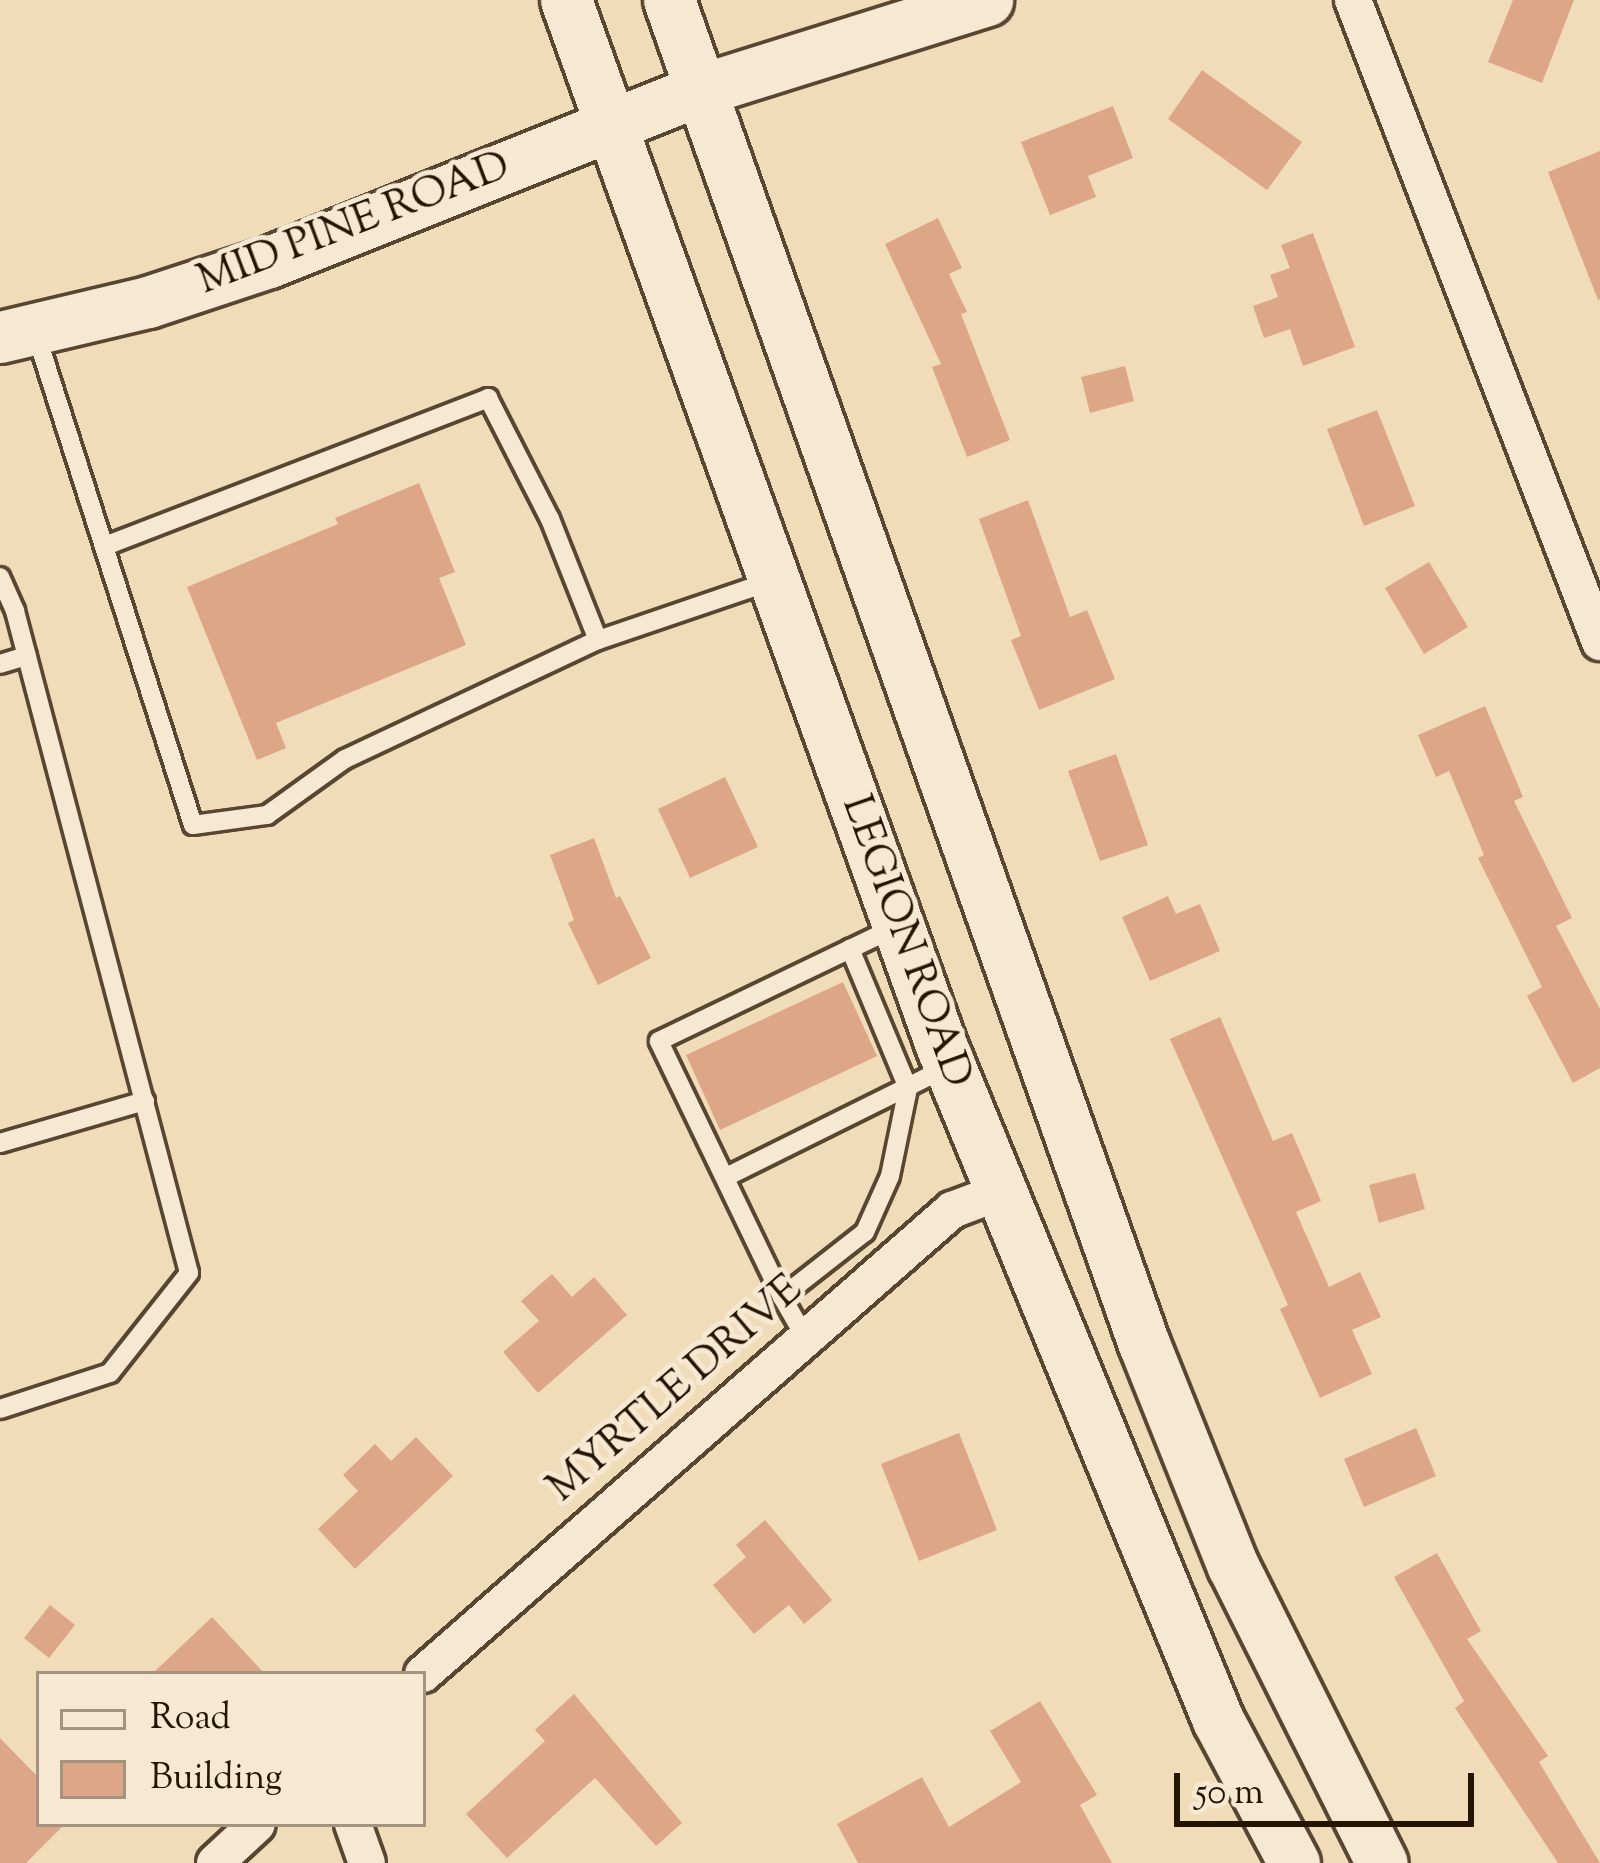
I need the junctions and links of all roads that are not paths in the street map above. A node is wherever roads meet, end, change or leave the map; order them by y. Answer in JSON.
{"nodes":[{"id":1,"x":566,"y":0,"type":"edge"},
{"id":2,"x":669,"y":0,"type":"edge"},
{"id":3,"x":987,"y":0,"type":"edge"},
{"id":4,"x":1352,"y":0,"type":"edge"},
{"id":5,"x":700,"y":90,"type":"junction"},
{"id":6,"x":610,"y":126,"type":"junction"},
{"id":7,"x":17,"y":333,"type":"edge"},
{"id":8,"x":105,"y":546,"type":"junction"},
{"id":9,"x":0,"y":578,"type":"edge"},
{"id":10,"x":774,"y":580,"type":"junction"},
{"id":11,"x":598,"y":640,"type":"junction"},
{"id":12,"x":1600,"y":642,"type":"edge"},
{"id":13,"x":27,"y":656,"type":"junction"},
{"id":14,"x":0,"y":664,"type":"edge"},
{"id":15,"x":898,"y":926,"type":"junction"},
{"id":16,"x":850,"y":949,"type":"junction"},
{"id":17,"x":929,"y":1077,"type":"junction"},
{"id":18,"x":145,"y":1100,"type":"junction"},
{"id":19,"x":0,"y":1143,"type":"edge"},
{"id":20,"x":726,"y":1177,"type":"junction"},
{"id":21,"x":1000,"y":1192,"type":"junction"},
{"id":22,"x":865,"y":1232,"type":"junction"},
{"id":23,"x":890,"y":1264,"type":"junction"},
{"id":24,"x":782,"y":1298,"type":"junction"},
{"id":25,"x":805,"y":1336,"type":"junction"},
{"id":26,"x":0,"y":1409,"type":"edge"},
{"id":27,"x":426,"y":1671,"type":"edge"},
{"id":28,"x":254,"y":1827,"type":"edge"},
{"id":29,"x":354,"y":1827,"type":"edge"},
{"id":30,"x":215,"y":1863,"type":"edge"},
{"id":31,"x":367,"y":1863,"type":"edge"},
{"id":32,"x":1294,"y":1863,"type":"edge"},
{"id":33,"x":1382,"y":1863,"type":"edge"}],
"edges":[{"from":1,"to":6,"type":"main road","name":"LEGION ROAD"},
{"from":2,"to":5,"type":"main road"},
{"from":3,"to":5,"type":"main road","name":"MID PINE ROAD"},
{"from":4,"to":12,"type":"street"},
{"from":5,"to":6,"type":"main road","name":"MID PINE ROAD"},
{"from":5,"to":33,"type":"main road"},
{"from":6,"to":7,"type":"main road","name":"MID PINE ROAD"},
{"from":6,"to":10,"type":"main road","name":"LEGION ROAD"},
{"from":7,"to":8,"type":"lane"},
{"from":8,"to":11,"type":"lane"},
{"from":8,"to":11,"type":"lane"},
{"from":9,"to":13,"type":"lane"},
{"from":10,"to":11,"type":"lane"},
{"from":10,"to":15,"type":"main road","name":"LEGION ROAD"},
{"from":13,"to":14,"type":"lane"},
{"from":13,"to":18,"type":"lane"},
{"from":15,"to":16,"type":"lane"},
{"from":15,"to":17,"type":"main road","name":"LEGION ROAD"},
{"from":16,"to":17,"type":"lane"},
{"from":16,"to":20,"type":"lane"},
{"from":17,"to":20,"type":"lane"},
{"from":17,"to":21,"type":"main road","name":"LEGION ROAD"},
{"from":17,"to":22,"type":"lane"},
{"from":18,"to":19,"type":"lane"},
{"from":18,"to":26,"type":"lane"},
{"from":20,"to":24,"type":"lane"},
{"from":21,"to":23,"type":"street","name":"MYRTLE DRIVE"},
{"from":21,"to":32,"type":"main road","name":"LEGION ROAD"},
{"from":22,"to":23,"type":"lane"},
{"from":22,"to":24,"type":"lane"},
{"from":23,"to":25,"type":"street","name":"MYRTLE DRIVE"},
{"from":24,"to":25,"type":"lane"},
{"from":25,"to":27,"type":"street","name":"MYRTLE DRIVE"},
{"from":28,"to":30,"type":"street"},
{"from":29,"to":31,"type":"street"}]}
